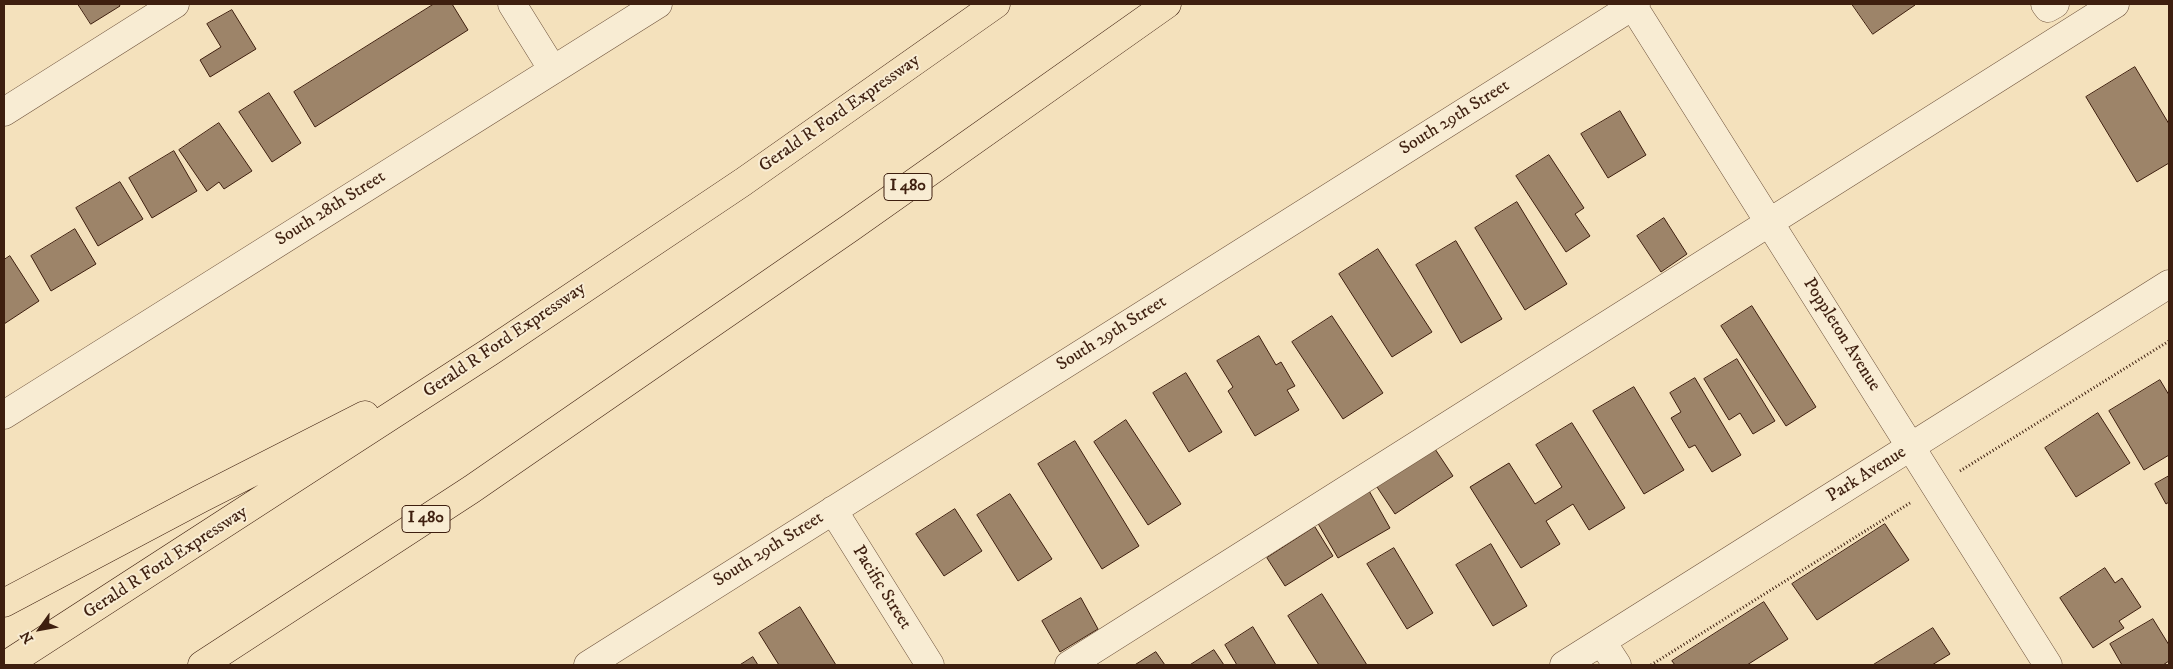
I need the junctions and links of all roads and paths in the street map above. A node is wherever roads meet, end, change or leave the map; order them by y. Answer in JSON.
{"nodes":[{"id":1,"x":175,"y":4,"type":"edge"},
{"id":2,"x":512,"y":4,"type":"edge"},
{"id":3,"x":658,"y":4,"type":"edge"},
{"id":4,"x":996,"y":4,"type":"edge"},
{"id":5,"x":1167,"y":4,"type":"edge"},
{"id":6,"x":2045,"y":4,"type":"edge"},
{"id":7,"x":2055,"y":4,"type":"edge"},
{"id":8,"x":2115,"y":4,"type":"edge"},
{"id":9,"x":1635,"y":5,"type":"edge"},
{"id":10,"x":553,"y":70,"type":"junction"},
{"id":11,"x":4,"y":112,"type":"edge"},
{"id":12,"x":1769,"y":221,"type":"junction"},
{"id":13,"x":2169,"y":284,"type":"edge"},
{"id":14,"x":491,"y":351,"type":"junction"},
{"id":15,"x":4,"y":415,"type":"edge"},
{"id":16,"x":1911,"y":447,"type":"junction"},
{"id":17,"x":832,"y":510,"type":"junction"},
{"id":18,"x":4,"y":603,"type":"edge"},
{"id":19,"x":1602,"y":642,"type":"junction"},
{"id":20,"x":6,"y":665,"type":"edge"},
{"id":21,"x":202,"y":665,"type":"edge"},
{"id":22,"x":588,"y":665,"type":"edge"},
{"id":23,"x":930,"y":665,"type":"edge"},
{"id":24,"x":1069,"y":665,"type":"edge"},
{"id":25,"x":1564,"y":665,"type":"edge"},
{"id":26,"x":1617,"y":665,"type":"edge"},
{"id":27,"x":2048,"y":665,"type":"edge"}],
"edges":[{"from":1,"to":11,"type":"street"},
{"from":2,"to":10,"type":"street"},
{"from":3,"to":10,"type":"street","name":"South 28th Street"},
{"from":4,"to":14,"type":"highway","name":"Gerald R Ford Expressway"},
{"from":5,"to":21,"type":"highway","number":"I 480"},
{"from":6,"to":7,"type":"street"},
{"from":8,"to":12,"type":"street"},
{"from":9,"to":12,"type":"street","name":"Poppleton Avenue"},
{"from":9,"to":17,"type":"street","name":"South 29th Street"},
{"from":10,"to":15,"type":"street","name":"South 28th Street"},
{"from":12,"to":16,"type":"street","name":"Poppleton Avenue"},
{"from":12,"to":24,"type":"street"},
{"from":13,"to":16,"type":"street","name":"Park Avenue"},
{"from":14,"to":18,"type":"highway"},
{"from":14,"to":20,"type":"highway","name":"Gerald R Ford Expressway"},
{"from":16,"to":19,"type":"street","name":"Park Avenue"},
{"from":16,"to":27,"type":"street","name":"Poppleton Avenue"},
{"from":17,"to":22,"type":"street","name":"South 29th Street"},
{"from":17,"to":23,"type":"street","name":"Pacific Street"},
{"from":19,"to":25,"type":"street","name":"Park Avenue"},
{"from":19,"to":26,"type":"street"}]}
